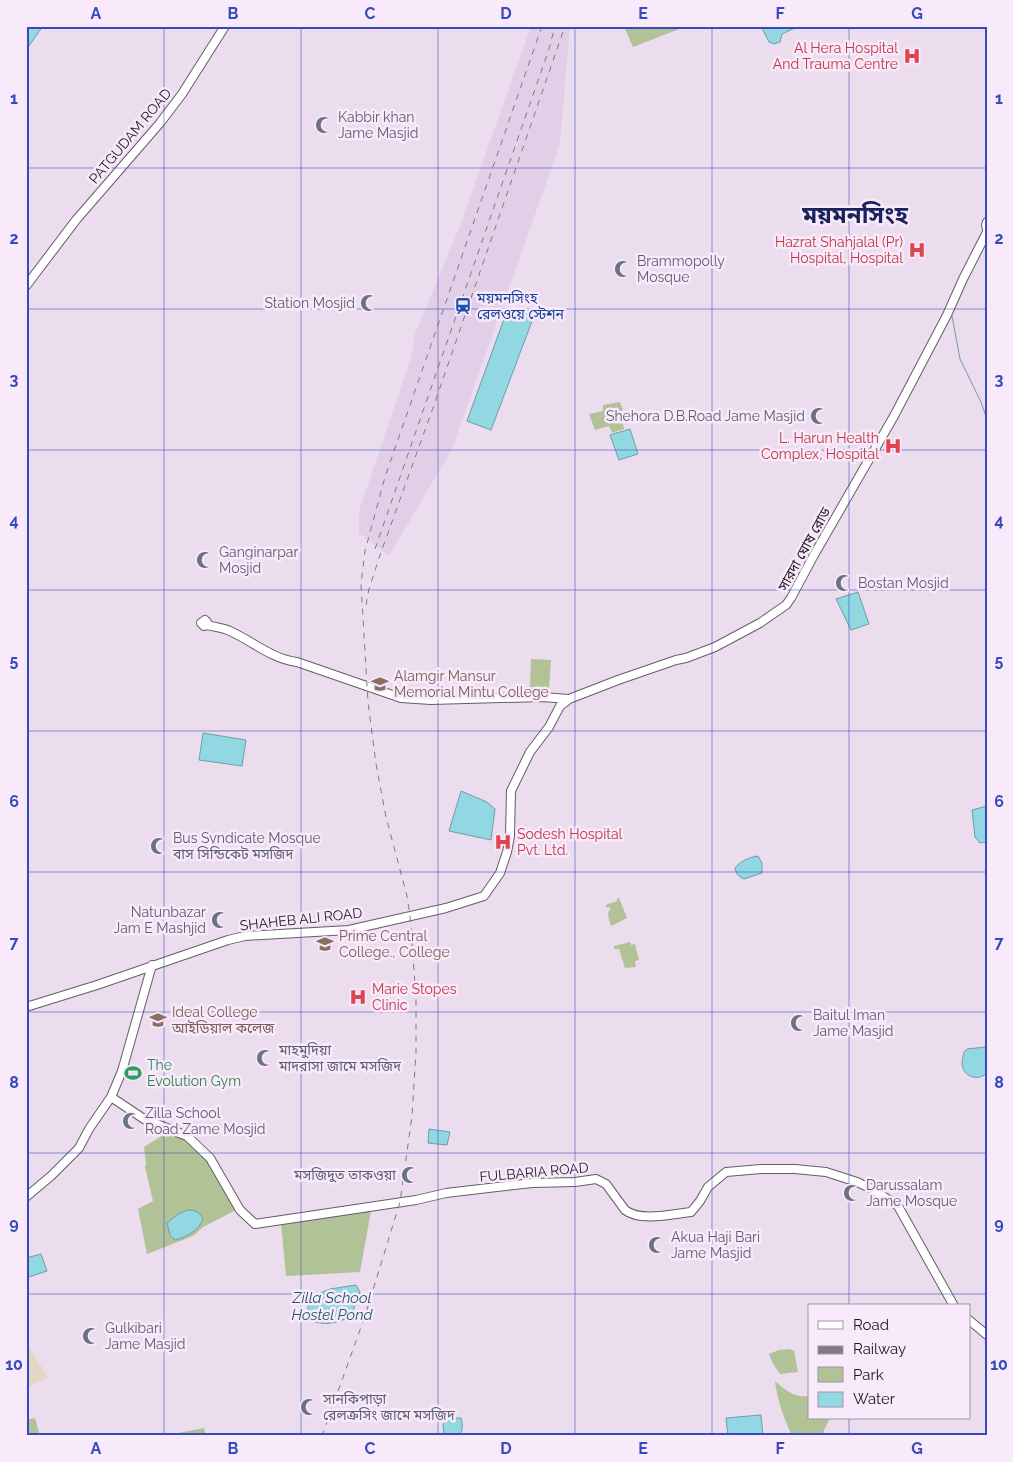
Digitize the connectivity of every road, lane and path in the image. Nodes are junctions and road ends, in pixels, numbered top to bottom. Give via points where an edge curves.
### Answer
1 (225, 26) edge
2 (987, 222) edge
3 (987, 230) edge
4 (26, 286) edge
5 (207, 624) dead end
6 (568, 699) junction
7 (152, 966) junction
8 (26, 1007) edge
9 (111, 1097) junction
10 (26, 1197) edge
11 (953, 1304) edge
12 (970, 1321) edge
13 (987, 1335) edge

1 - 4 main road, PATGUDAM ROAD via 160,123 76,220
2 - 3 main road
3 - 6 main road, সারদা ঘোষ রোড via 894,416 786,605 714,647
5 - 6 main road via 229,631 287,661 401,698
6 - 7 main road, SHAHEB ALI ROAD via 530,752 514,785 507,852 500,872 484,896 349,930 245,936
7 - 8 main road, SHAHEB ALI ROAD
7 - 9 main road via 122,1071
9 - 10 main road via 79,1148
9 - 11 main road, FULBARIA ROAD via 144,1119 187,1136 210,1158 240,1210 255,1224 446,1193 596,1179 606,1184 629,1213 651,1216 690,1212 708,1187 726,1172 778,1169 826,1172 857,1182 895,1203
12 - 13 main road

